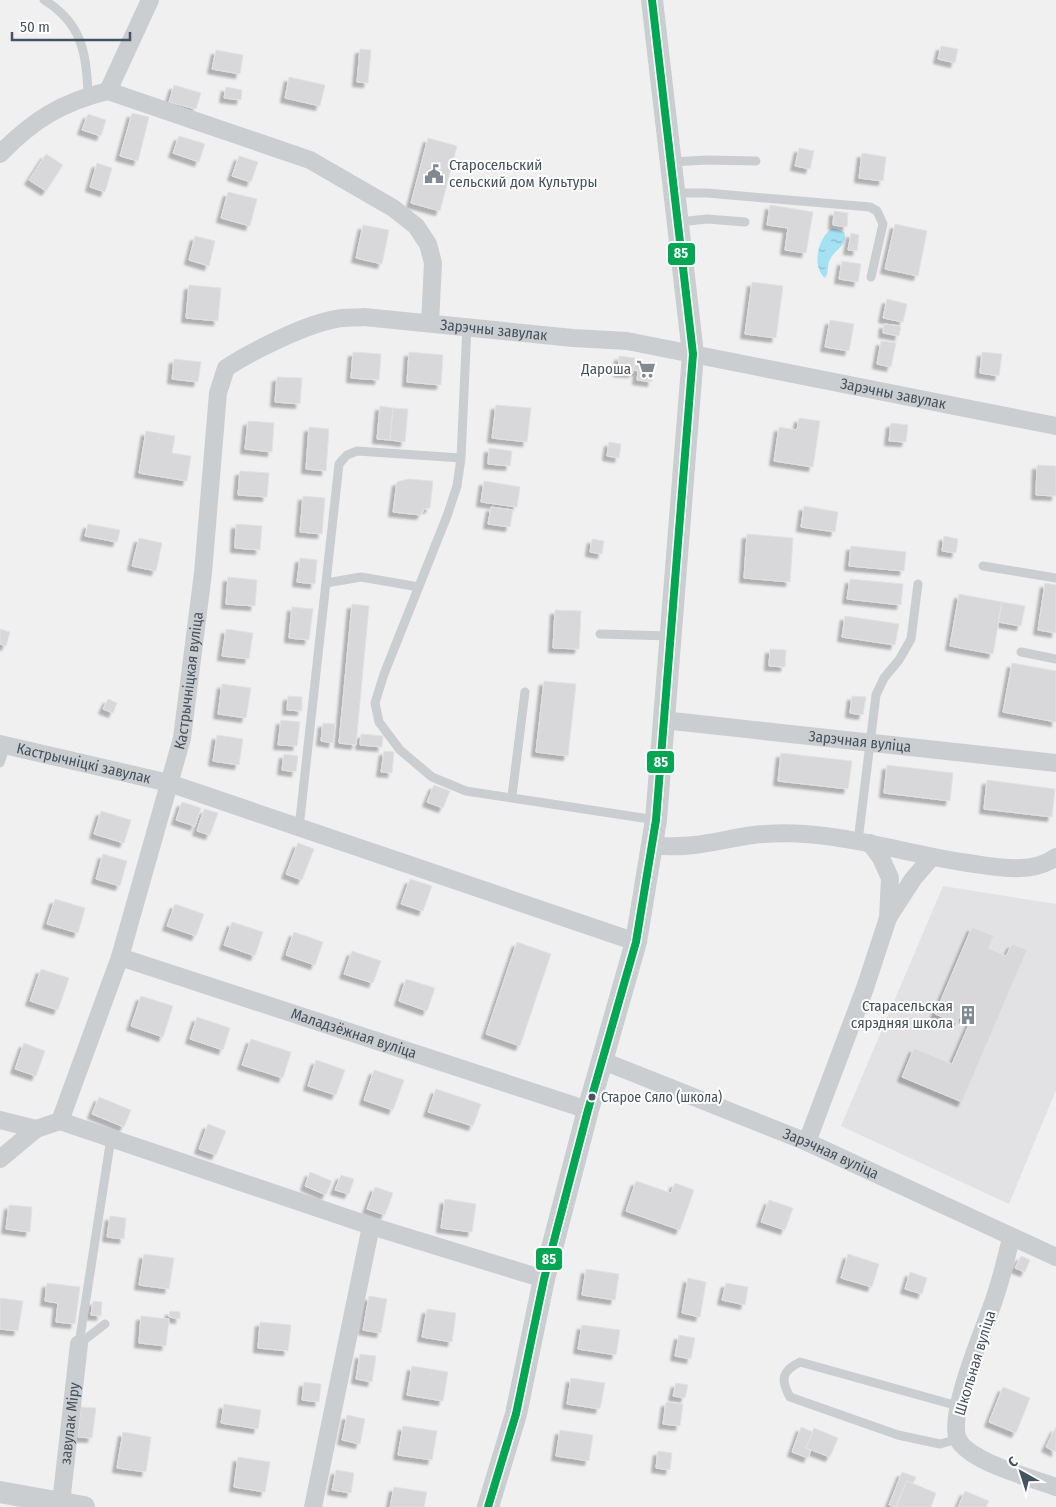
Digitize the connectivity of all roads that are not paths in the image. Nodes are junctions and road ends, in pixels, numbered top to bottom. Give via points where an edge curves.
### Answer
1 (44, 0) edge
2 (150, 0) edge
3 (652, 0) edge
4 (108, 91) junction
5 (88, 96) junction
6 (0, 154) edge
7 (756, 160) dead end
8 (672, 162) junction
9 (676, 194) junction
10 (679, 222) junction
11 (745, 222) dead end
12 (871, 277) dead end
13 (430, 322) junction
14 (467, 326) junction
15 (693, 354) junction
16 (1056, 426) edge
17 (461, 458) junction
18 (983, 566) dead end
19 (1056, 578) edge
20 (326, 583) junction
21 (918, 584) dead end
22 (419, 587) junction
23 (600, 634) dead end
24 (669, 636) junction
25 (1021, 652) dead end
26 (1056, 659) edge
27 (525, 692) dead end
28 (663, 720) junction
29 (869, 744) junction
30 (3, 745) edge
31 (1056, 763) edge
32 (0, 764) edge
33 (169, 783) junction
34 (512, 796) junction
35 (656, 820) junction
36 (299, 828) junction
37 (864, 842) junction
38 (652, 846) junction
39 (1056, 857) edge
40 (931, 858) junction
41 (888, 918) junction
42 (636, 942) junction
43 (120, 957) junction
44 (603, 1061) junction
45 (588, 1110) junction
46 (0, 1120) edge
47 (60, 1122) junction
48 (36, 1129) junction
49 (111, 1138) junction
50 (807, 1142) junction
51 (0, 1158) edge
52 (371, 1226) junction
53 (1011, 1238) junction
54 (1056, 1257) edge
55 (544, 1279) junction
56 (105, 1324) dead end
57 (79, 1344) junction
58 (958, 1406) junction
59 (958, 1439) junction
60 (1056, 1487) edge
61 (0, 1492) edge
62 (61, 1503) junction
63 (84, 1507) edge
64 (314, 1507) edge
65 (488, 1507) edge

1 - 5 lane via 59,9 76,31 88,61
2 - 4 street
3 - 8 street
4 - 5 street
4 - 13 street, Зарэчны завулак via 310,160 393,208 416,226 428,244 433,263
5 - 6 street via 52,110 23,130
7 - 8 lane
8 - 9 street
9 - 10 street
9 - 12 lane via 707,193 870,207 877,211 883,224
10 - 11 lane via 707,219
10 - 15 street
13 - 14 street, Зарэчны завулак
13 - 33 street, Кастрычніцкая вуліца via 364,317 335,319 250,352 226,368 218,393 204,573 183,729
14 - 15 street, Зарэчны завулак via 627,341
14 - 17 lane
15 - 16 street, Зарэчны завулак
15 - 24 street
17 - 20 lane via 357,451 347,455 339,464
17 - 22 lane via 448,516
18 - 19 lane
20 - 22 lane via 361,577
20 - 36 lane
21 - 29 lane via 911,639 876,695
22 - 34 lane via 375,702 379,722 400,750 432,777 466,791
23 - 24 lane
24 - 28 street
25 - 26 lane
27 - 34 lane
28 - 29 street, Зарэчная вуліца
28 - 35 street
29 - 31 street, Зарэчная вуліца
29 - 37 lane
30 - 32 lane
30 - 33 street, Кастрычніцкі завулак
33 - 36 street, Кастрычніцкі завулак
33 - 43 street, Кастрычніцкая вуліца
34 - 35 lane
35 - 38 street
36 - 42 street, Кастрычніцкі завулак
37 - 38 street via 765,834 693,845
37 - 40 street
37 - 41 street via 881,858 890,878
38 - 42 street
39 - 40 street via 1047,864 1026,868 1000,868
40 - 41 street
41 - 50 street
42 - 44 street
43 - 45 street, Маладзёжная вуліца
43 - 47 street, Кастрычніцкая вуліца
44 - 45 street
44 - 50 street, Зарэчная вуліца
45 - 55 street
46 - 48 street
47 - 48 street
47 - 49 street
48 - 51 street
49 - 52 street
49 - 57 lane
50 - 53 street, Зарэчная вуліца
52 - 55 street
52 - 64 street
53 - 54 street, Зарэчная вуліца
53 - 58 street, Школьная вуліца via 995,1299
55 - 65 street via 516,1414
56 - 57 lane
57 - 62 street, завулак Міру
58 - 59 street, Школьная вуліца
58 - 59 lane via 800,1362 784,1375 784,1386 790,1397 898,1435 940,1444
59 - 60 street via 980,1458
61 - 62 street
62 - 63 street

